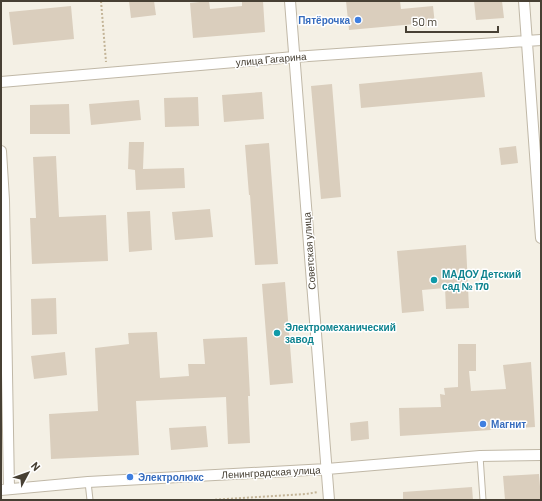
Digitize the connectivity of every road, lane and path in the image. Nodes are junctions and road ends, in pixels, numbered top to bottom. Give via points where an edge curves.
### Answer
1 (101, 1) edge
2 (290, 1) edge
3 (524, 1) edge
4 (541, 40) edge
5 (527, 41) junction
6 (294, 57) junction
7 (107, 72) junction
8 (1, 82) edge
9 (1, 151) edge
10 (3, 200) edge
11 (541, 238) edge
12 (541, 455) edge
13 (480, 456) junction
14 (327, 469) junction
15 (88, 482) junction
16 (5, 489) edge
17 (321, 492) dead end
18 (90, 500) edge
19 (211, 500) edge
20 (329, 500) edge
21 (483, 500) edge

1 - 7 path
2 - 6 street, Советская улица
3 - 5 street
4 - 5 street, улица Гагарина
5 - 6 street, улица Гагарина
5 - 11 street
6 - 7 street, улица Гагарина
6 - 14 street, Советская улица
7 - 8 street, улица Гагарина
9 - 10 street
10 - 16 street
12 - 13 street, Ленинградская улица
13 - 14 street, Ленинградская улица
13 - 21 lane
14 - 15 street, Ленинградская улица
14 - 20 street, Советская улица
15 - 16 street, Ленинградская улица
15 - 18 lane
17 - 19 path

